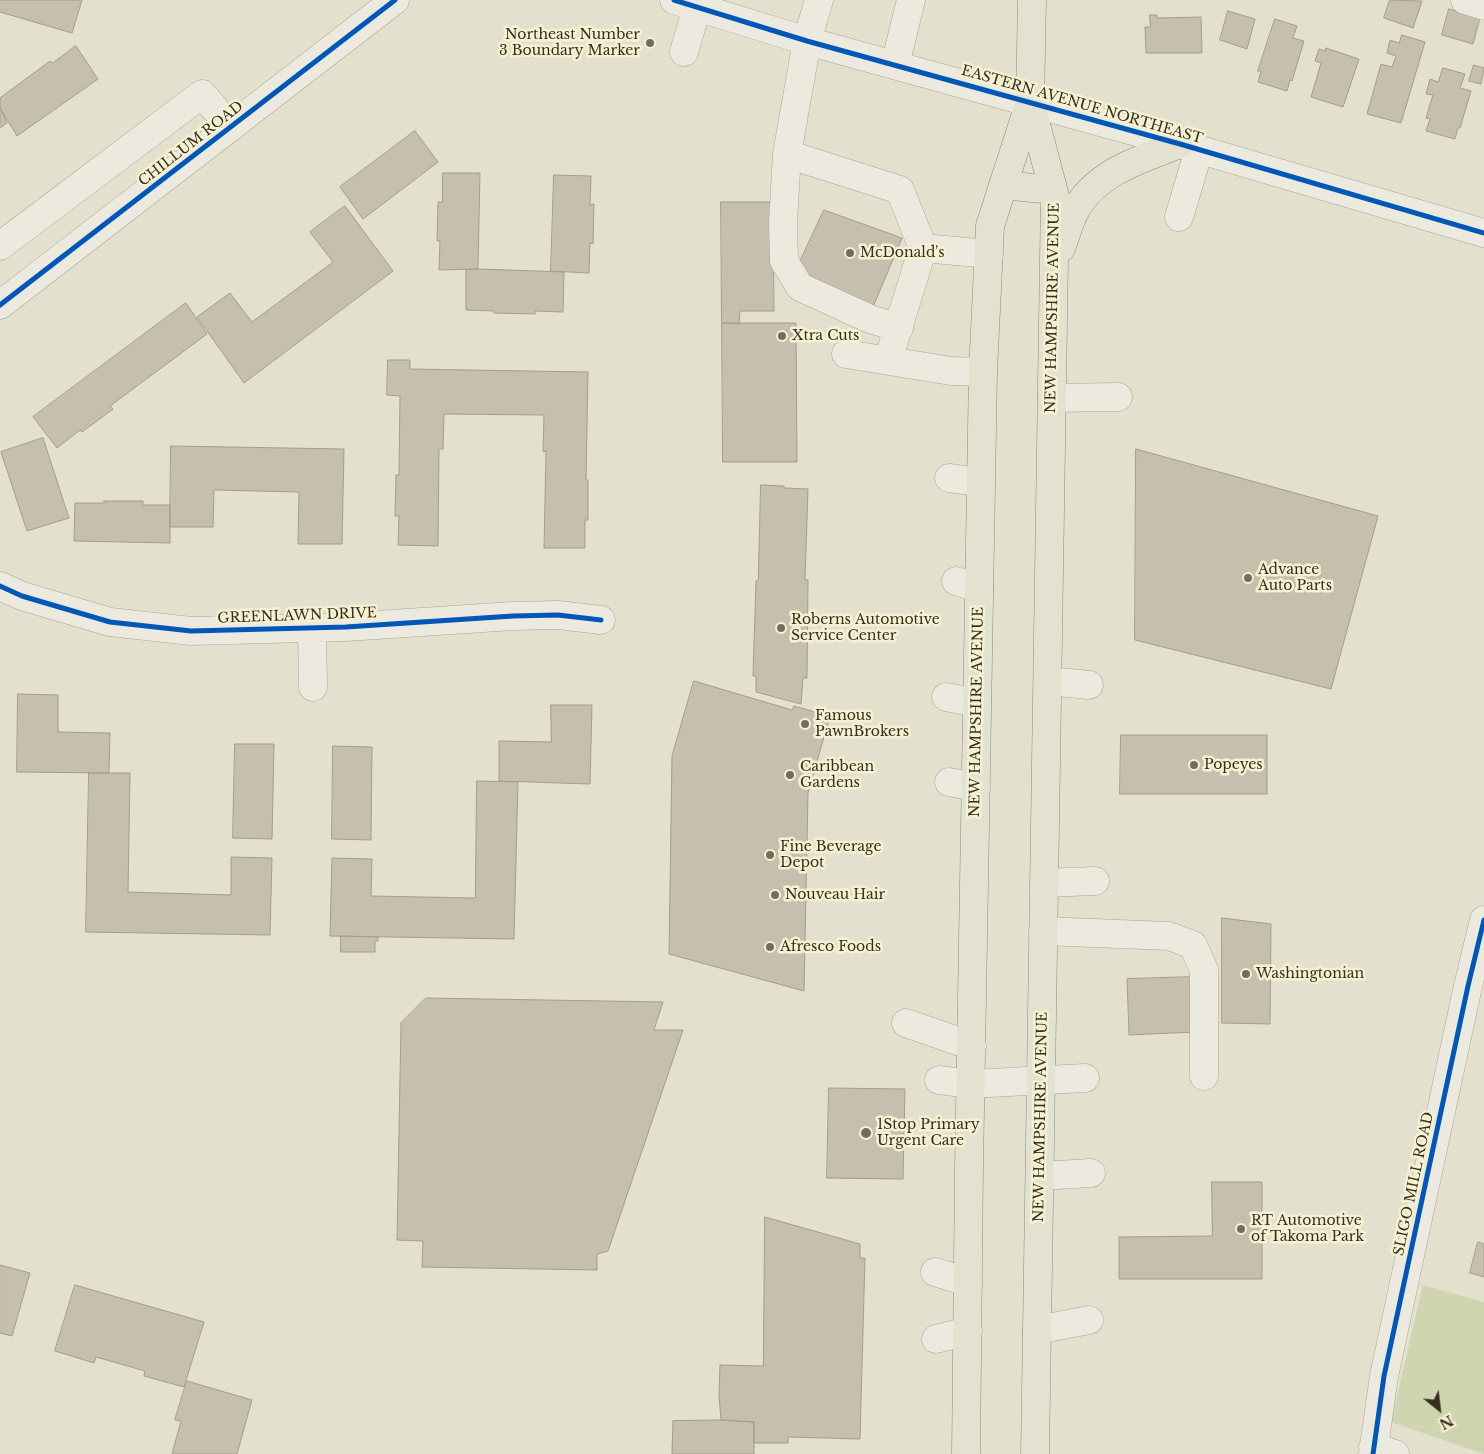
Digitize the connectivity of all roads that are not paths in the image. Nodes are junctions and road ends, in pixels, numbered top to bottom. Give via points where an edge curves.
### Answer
1 (395, 0) edge
2 (819, 0) edge
3 (911, 0) edge
4 (1032, 0) edge
5 (1466, 0) edge
6 (686, 3) edge
7 (1484, 6) edge
8 (807, 41) junction
9 (684, 52) dead end
10 (894, 65) junction
11 (1030, 102) junction
12 (231, 126) junction
13 (1189, 147) junction
14 (787, 154) junction
15 (1003, 186) junction
16 (1053, 190) junction
17 (1179, 217) dead end
18 (1484, 232) edge
19 (0, 246) edge
20 (923, 248) junction
21 (989, 254) junction
22 (1054, 265) junction
23 (0, 305) edge
24 (899, 328) junction
25 (846, 354) dead end
26 (888, 360) junction
27 (983, 372) junction
28 (1118, 397) dead end
29 (1052, 398) junction
30 (949, 478) dead end
31 (980, 482) junction
32 (0, 586) edge
33 (601, 620) dead end
34 (312, 628) junction
35 (1048, 682) junction
36 (1088, 685) dead end
37 (313, 687) dead end
38 (946, 697) dead end
39 (977, 703) junction
40 (949, 782) dead end
41 (976, 787) junction
42 (1095, 881) dead end
43 (1044, 883) junction
44 (1484, 920) edge
45 (1043, 932) junction
46 (906, 1023) dead end
47 (972, 1046) junction
48 (1204, 1076) dead end
49 (1085, 1078) dead end
50 (939, 1080) dead end
51 (1041, 1082) junction
52 (971, 1084) junction
53 (1091, 1173) dead end
54 (1040, 1176) junction
55 (934, 1272) dead end
56 (968, 1282) junction
57 (1088, 1320) dead end
58 (1037, 1330) junction
59 (968, 1331) junction
60 (936, 1339) dead end
61 (1380, 1452) edge
62 (966, 1454) edge
63 (1035, 1454) edge

1 - 12 street, CHILLUM ROAD
2 - 8 street
3 - 10 street
4 - 11 main road
5 - 7 street
6 - 8 street, EASTERN AVENUE NORTHEAST
6 - 9 street
8 - 10 street, EASTERN AVENUE NORTHEAST
8 - 14 street
10 - 11 street, EASTERN AVENUE NORTHEAST
11 - 13 street, EASTERN AVENUE NORTHEAST
11 - 15 main road, NEW HAMPSHIRE AVENUE
11 - 16 main road, NEW HAMPSHIRE AVENUE
12 - 19 street via 202,94
12 - 23 street, CHILLUM ROAD
13 - 17 street
13 - 18 street, EASTERN AVENUE NORTHEAST
13 - 22 main road via 1124,166 1094,187 1075,211
14 - 20 street via 900,190
14 - 24 street via 784,261 800,287 870,319
15 - 16 main road
15 - 21 main road, NEW HAMPSHIRE AVENUE via 990,226
16 - 22 main road, NEW HAMPSHIRE AVENUE
20 - 21 street
20 - 24 street
21 - 27 main road, NEW HAMPSHIRE AVENUE
22 - 29 main road, NEW HAMPSHIRE AVENUE
24 - 26 street
25 - 26 street
26 - 27 street via 951,371
27 - 31 main road, NEW HAMPSHIRE AVENUE
28 - 29 street
29 - 35 main road, NEW HAMPSHIRE AVENUE
30 - 31 street
31 - 39 main road, NEW HAMPSHIRE AVENUE via 968,584
32 - 34 street, GREENLAWN DRIVE via 22,596 110,622 191,631
33 - 34 street, GREENLAWN DRIVE via 558,615 514,616
34 - 37 street
35 - 36 street
35 - 43 main road, NEW HAMPSHIRE AVENUE
38 - 39 street
39 - 41 main road, NEW HAMPSHIRE AVENUE
40 - 41 street
41 - 47 main road, NEW HAMPSHIRE AVENUE
42 - 43 street
43 - 45 main road, NEW HAMPSHIRE AVENUE
44 - 61 street, SLIGO MILL ROAD via 1384,1376
45 - 48 street via 1169,936 1193,945 1204,970
45 - 51 main road, NEW HAMPSHIRE AVENUE
46 - 47 street
47 - 52 main road, NEW HAMPSHIRE AVENUE
49 - 51 street
50 - 52 street
51 - 52 street
51 - 54 main road, NEW HAMPSHIRE AVENUE
52 - 56 main road, NEW HAMPSHIRE AVENUE
53 - 54 street
54 - 58 main road, NEW HAMPSHIRE AVENUE
55 - 56 street
56 - 59 main road, NEW HAMPSHIRE AVENUE
57 - 58 street
58 - 63 main road, NEW HAMPSHIRE AVENUE
59 - 60 street
59 - 62 main road, NEW HAMPSHIRE AVENUE

